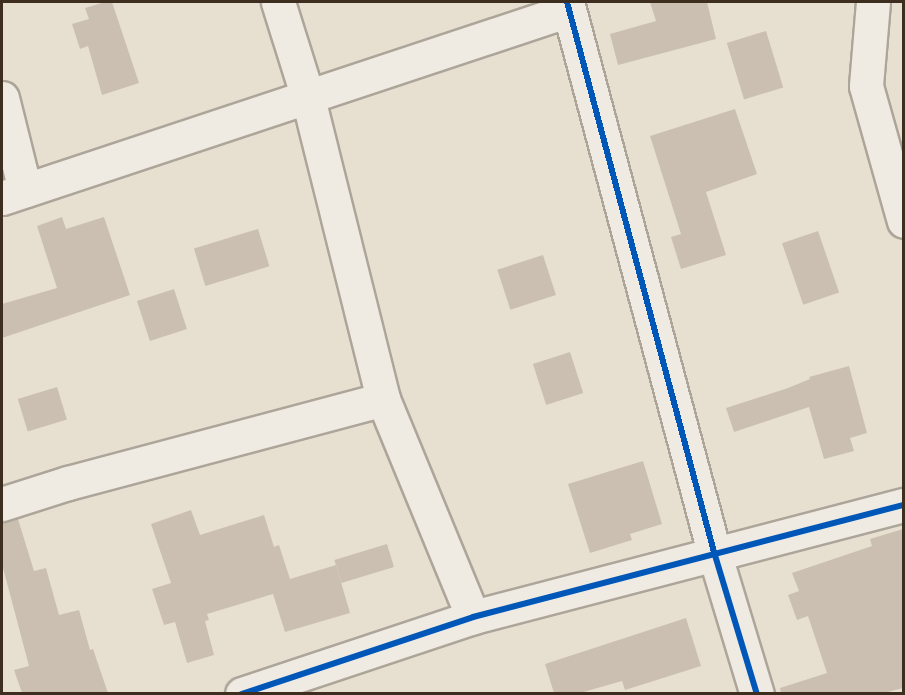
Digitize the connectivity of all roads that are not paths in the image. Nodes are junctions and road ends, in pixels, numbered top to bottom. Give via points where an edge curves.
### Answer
1 (278, 2) edge
2 (873, 2) edge
3 (568, 6) edge
4 (2, 98) edge
5 (308, 98) junction
6 (13, 194) edge
7 (903, 221) edge
8 (383, 399) junction
9 (2, 504) edge
10 (903, 505) edge
11 (714, 552) junction
12 (473, 617) junction
13 (243, 693) edge
14 (757, 693) edge

1 - 5 street
2 - 7 street via 866,86
3 - 5 street
3 - 11 street
4 - 6 street
5 - 6 street
5 - 8 street
8 - 9 street
8 - 12 street
10 - 11 street
11 - 12 street
11 - 14 street
12 - 13 street

